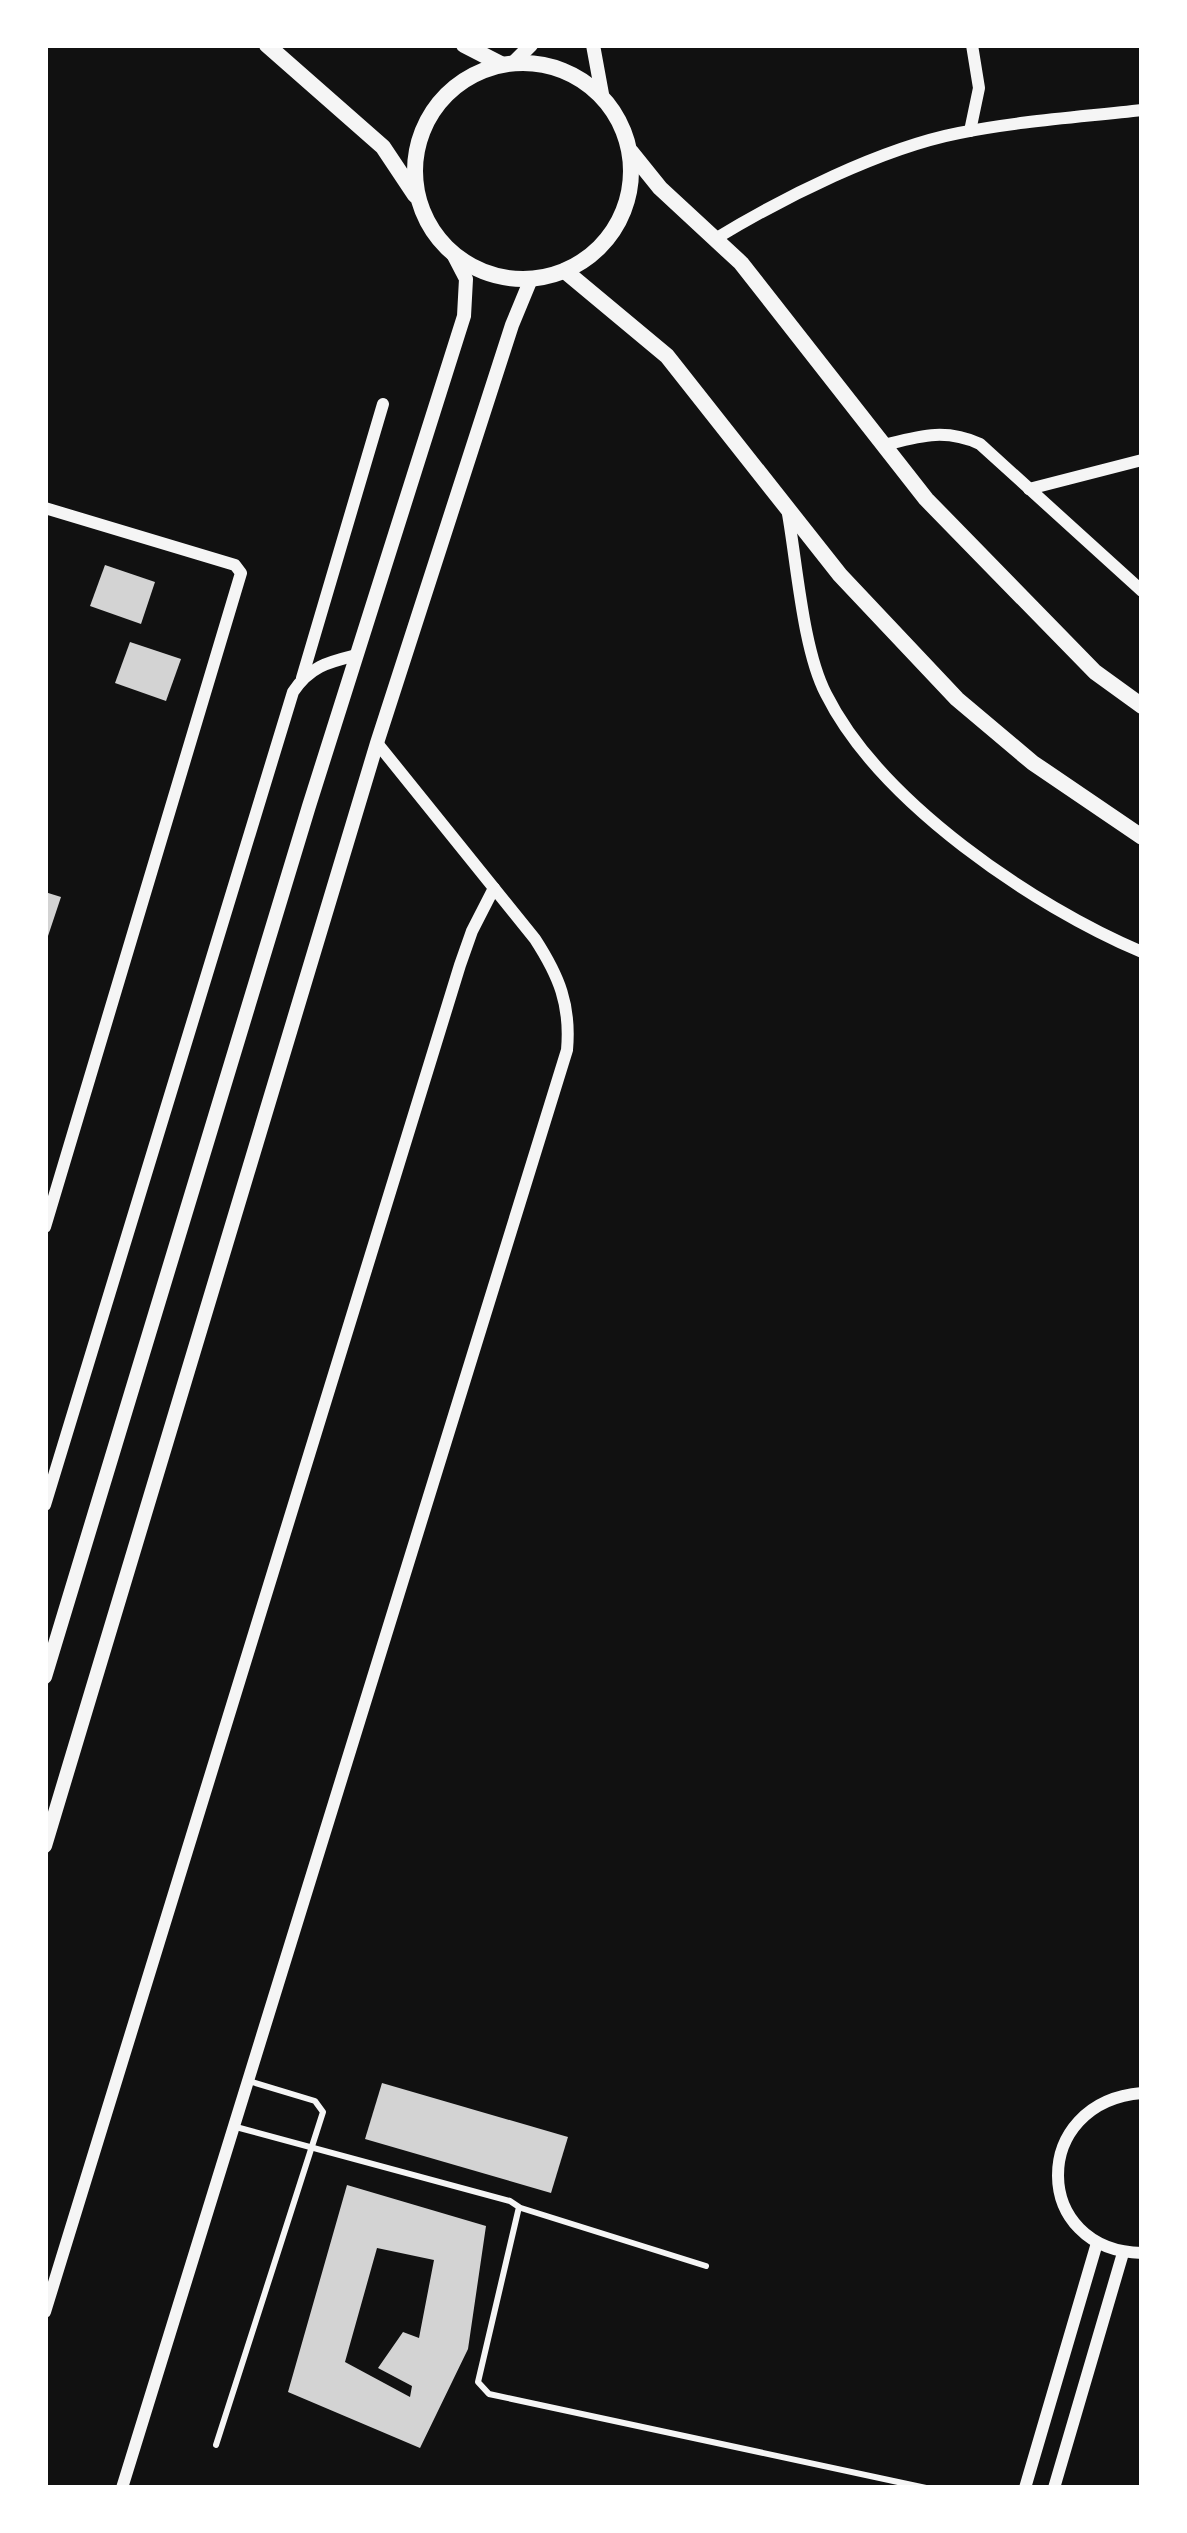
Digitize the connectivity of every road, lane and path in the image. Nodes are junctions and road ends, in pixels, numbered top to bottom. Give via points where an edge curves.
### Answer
1 (267, 45) edge
2 (464, 45) edge
3 (531, 45) edge
4 (593, 45) edge
5 (972, 45) edge
6 (508, 63) junction
7 (602, 94) junction
8 (1142, 110) edge
9 (970, 131) junction
10 (631, 152) junction
11 (418, 201) junction
12 (715, 239) junction
13 (453, 254) junction
14 (565, 271) junction
15 (531, 279) junction
16 (383, 404) dead end
17 (884, 445) junction
18 (1142, 460) edge
19 (1030, 488) junction
20 (787, 506) junction
21 (45, 508) edge
22 (1142, 590) edge
23 (357, 655) junction
24 (302, 678) junction
25 (1142, 706) edge
26 (377, 743) junction
27 (1142, 837) edge
28 (494, 888) junction
29 (1142, 952) edge
30 (45, 1227) edge
31 (45, 1505) edge
32 (45, 1677) edge
33 (45, 1846) edge
34 (249, 2081) junction
35 (1142, 2093) edge
36 (234, 2127) junction
37 (310, 2149) junction
38 (519, 2207) junction
39 (1096, 2243) junction
40 (1123, 2253) junction
41 (1142, 2253) edge
42 (706, 2266) dead end
43 (45, 2312) edge
44 (216, 2445) dead end
45 (122, 2488) edge
46 (925, 2488) edge
47 (1025, 2488) edge
48 (1054, 2488) edge

1 - 11 main road via 383,147
2 - 6 main road
3 - 6 street
4 - 7 street
5 - 9 street via 979,88
6 - 7 main road via 555,66
6 - 11 main road via 453,87 423,128 414,166
7 - 10 main road
8 - 9 street
9 - 12 street via 846,172
10 - 12 main road
10 - 14 main road via 619,222 604,244
11 - 13 main road
12 - 17 main road
13 - 15 main road via 477,269
13 - 23 street via 466,279 464,316
14 - 15 main road
14 - 20 main road via 667,356
15 - 26 street
16 - 24 street
17 - 19 street via 957,434
17 - 25 main road via 926,500 1095,672
18 - 19 street
19 - 22 street
20 - 27 main road via 957,699
20 - 29 street via 823,690 850,734 916,807 996,869
21 - 30 street via 241,573
23 - 24 street via 322,663
23 - 32 street
24 - 31 street
26 - 28 street
26 - 33 street
28 - 34 street via 556,970 567,999 567,1050
28 - 43 street via 460,965
34 - 36 street
34 - 37 lane via 321,2106
35 - 39 street via 1093,2106 1060,2149 1062,2203
36 - 37 lane
36 - 45 street
37 - 38 lane
37 - 44 lane
38 - 42 lane
38 - 46 lane via 482,2390
39 - 40 street
39 - 47 street
40 - 41 street
40 - 48 street

